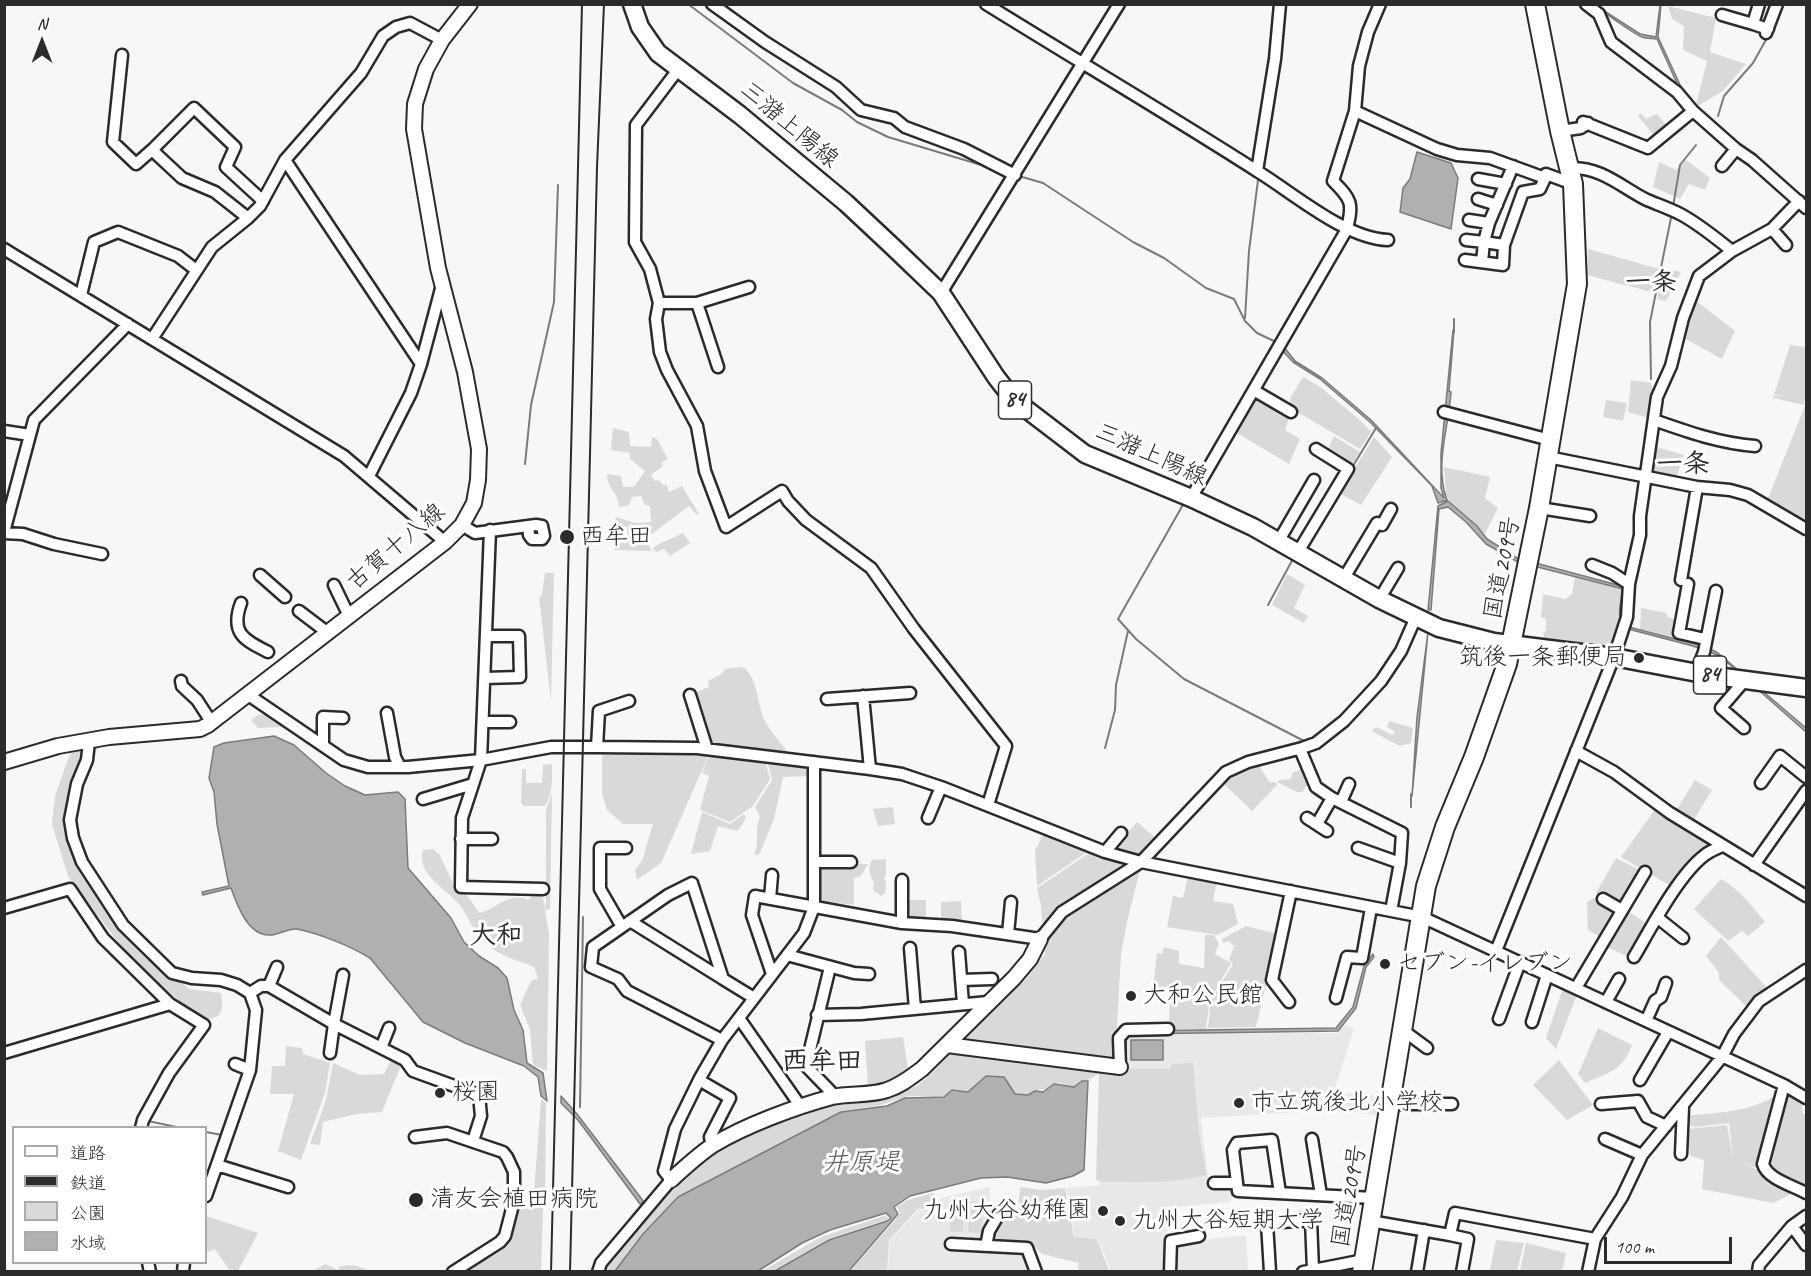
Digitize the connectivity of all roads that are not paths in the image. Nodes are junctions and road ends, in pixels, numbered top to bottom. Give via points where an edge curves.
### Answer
1 (470, 4) edge
2 (632, 4) edge
3 (712, 4) edge
4 (986, 4) edge
5 (1119, 4) edge
6 (1280, 4) edge
7 (1380, 4) edge
8 (1535, 4) edge
9 (1586, 4) edge
10 (1759, 4) edge
11 (1777, 4) edge
12 (1600, 9) edge
13 (1722, 15) dead end
14 (1753, 24) junction
15 (442, 40) junction
16 (122, 55) dead end
17 (1083, 64) junction
18 (680, 68) junction
19 (1355, 111) junction
20 (1693, 111) junction
21 (1560, 131) junction
22 (1736, 149) junction
23 (152, 150) junction
24 (285, 160) junction
25 (1513, 166) junction
26 (1722, 166) dead end
27 (1257, 171) junction
28 (1014, 175) junction
29 (1572, 176) junction
30 (1545, 178) junction
31 (1478, 179) dead end
32 (1506, 182) junction
33 (1532, 191) junction
34 (1478, 200) dead end
35 (263, 201) junction
36 (1498, 202) junction
37 (1803, 205) edge
38 (1518, 206) junction
39 (248, 218) junction
40 (1469, 220) dead end
41 (1490, 221) junction
42 (1510, 227) junction
43 (1347, 229) junction
44 (1772, 229) junction
45 (1388, 240) dead end
46 (1466, 240) dead end
47 (1484, 242) junction
48 (1504, 245) junction
49 (1786, 245) dead end
50 (1732, 251) junction
51 (7, 253) edge
52 (1465, 260) dead end
53 (1482, 262) junction
54 (196, 270) junction
55 (442, 285) junction
56 (749, 287) dead end
57 (941, 294) junction
58 (81, 296) junction
59 (659, 303) junction
60 (698, 303) junction
61 (128, 324) junction
62 (152, 339) junction
63 (421, 364) junction
64 (718, 367) dead end
65 (1255, 391) junction
66 (1291, 412) dead end
67 (1444, 412) dead end
68 (1654, 420) junction
69 (4, 431) edge
70 (30, 435) junction
71 (1755, 446) dead end
72 (1549, 448) junction
73 (1316, 449) dead end
74 (369, 476) junction
75 (1646, 476) junction
76 (1314, 480) dead end
77 (1697, 487) junction
78 (1191, 498) junction
79 (1391, 509) dead end
80 (1546, 509) dead end
81 (1590, 516) dead end
82 (462, 525) junction
83 (528, 526) dead end
84 (1806, 529) edge
85 (490, 530) junction
86 (4, 532) edge
87 (445, 542) junction
88 (1278, 542) junction
89 (1298, 552) junction
90 (102, 554) dead end
91 (1592, 565) dead end
92 (1398, 568) dead end
93 (260, 575) dead end
94 (1344, 578) junction
95 (1629, 584) junction
96 (334, 585) dead end
97 (1716, 591) dead end
98 (1383, 593) dead end
99 (285, 597) dead end
100 (241, 603) dead end
101 (299, 611) dead end
102 (349, 616) junction
103 (1416, 617) junction
104 (328, 633) junction
105 (486, 636) junction
106 (1705, 639) junction
107 (1511, 644) junction
108 (268, 652) dead end
109 (1614, 657) junction
110 (1696, 672) junction
111 (485, 678) junction
112 (1745, 680) junction
113 (181, 681) dead end
114 (1806, 688) edge
115 (910, 693) dead end
116 (247, 694) junction
117 (690, 695) dead end
118 (862, 696) junction
119 (826, 699) dead end
120 (629, 701) dead end
121 (387, 713) dead end
122 (343, 718) dead end
123 (483, 722) junction
124 (510, 722) dead end
125 (212, 723) junction
126 (1744, 728) dead end
127 (89, 741) junction
128 (323, 746) junction
129 (597, 747) junction
130 (707, 749) junction
131 (1300, 749) junction
132 (1576, 751) junction
133 (482, 760) junction
134 (4, 762) edge
135 (814, 762) junction
136 (400, 767) junction
137 (870, 769) junction
138 (1806, 777) edge
139 (1761, 783) dead end
140 (473, 784) junction
141 (1349, 784) dead end
142 (941, 787) junction
143 (1806, 791) edge
144 (423, 799) dead end
145 (1337, 800) junction
146 (988, 805) junction
147 (928, 818) dead end
148 (1307, 818) dead end
149 (1317, 824) junction
150 (1327, 831) dead end
151 (1121, 833) dead end
152 (462, 839) junction
153 (492, 840) dead end
154 (1722, 846) junction
155 (626, 848) dead end
156 (1358, 848) dead end
157 (1105, 852) junction
158 (814, 862) junction
159 (851, 862) dead end
160 (1141, 862) junction
161 (1400, 863) junction
162 (1754, 865) junction
163 (1645, 872) dead end
164 (772, 875) dead end
165 (902, 880) dead end
166 (543, 889) dead end
167 (1291, 891) junction
168 (1806, 896) edge
169 (770, 899) junction
170 (1603, 899) dead end
171 (1011, 902) dead end
172 (814, 906) junction
173 (4, 908) edge
174 (1371, 908) junction
175 (1622, 910) junction
176 (1391, 911) junction
177 (1422, 917) junction
178 (1658, 918) junction
179 (902, 923) junction
180 (626, 924) junction
181 (1008, 934) junction
182 (1683, 938) dead end
183 (1040, 939) junction
184 (910, 948) dead end
185 (1496, 951) junction
186 (959, 952) dead end
187 (787, 956) junction
188 (1634, 957) dead end
189 (1520, 962) junction
190 (277, 967) dead end
191 (830, 967) junction
192 (1806, 970) edge
193 (772, 974) junction
194 (869, 974) dead end
195 (343, 975) dead end
196 (1547, 975) junction
197 (1618, 978) dead end
198 (723, 979) junction
199 (992, 979) dead end
200 (961, 981) junction
201 (1666, 983) dead end
202 (269, 986) junction
203 (1576, 988) junction
204 (250, 993) junction
205 (754, 998) junction
206 (1336, 998) dead end
207 (988, 1002) junction
208 (1288, 1002) dead end
209 (1606, 1002) junction
210 (170, 1004) junction
211 (963, 1004) junction
212 (915, 1009) junction
213 (818, 1015) junction
214 (739, 1018) junction
215 (1499, 1019) dead end
216 (1646, 1022) junction
217 (1532, 1023) dead end
218 (333, 1024) junction
219 (389, 1028) dead end
220 (1168, 1029) dead end
221 (1668, 1032) junction
222 (1408, 1034) dead end
223 (722, 1040) junction
224 (947, 1045) junction
225 (381, 1048) junction
226 (1427, 1048) dead end
227 (4, 1053) edge
228 (330, 1053) dead end
229 (1722, 1057) junction
230 (235, 1064) dead end
231 (1120, 1067) joint
232 (250, 1070) junction
233 (699, 1080) junction
234 (1640, 1080) dead end
235 (1784, 1085) junction
236 (835, 1096) junction
237 (1806, 1098) edge
238 (1390, 1104) junction
239 (1452, 1104) dead end
240 (1601, 1104) dead end
241 (801, 1107) junction
242 (1683, 1107) junction
243 (141, 1126) edge
244 (1666, 1126) junction
245 (415, 1137) dead end
246 (1312, 1139) dead end
247 (1605, 1139) dead end
248 (473, 1141) junction
249 (712, 1146) junction
250 (1681, 1154) dead end
251 (1642, 1155) junction
252 (213, 1166) edge
253 (671, 1180) junction
254 (1214, 1183) dead end
255 (1237, 1183) junction
256 (288, 1187) dead end
257 (207, 1192) edge
258 (1280, 1193) junction
259 (1806, 1193) edge
260 (1321, 1195) junction
261 (1374, 1198) junction
262 (999, 1214) dead end
263 (1806, 1216) edge
264 (1370, 1221) junction
265 (1792, 1226) junction
266 (1424, 1230) junction
267 (1450, 1235) junction
268 (1199, 1236) dead end
269 (1595, 1239) junction
270 (951, 1244) dead end
271 (1806, 1245) edge
272 (986, 1246) junction
273 (1363, 1266) edge
274 (1759, 1270) edge
275 (1308, 1271) edge
276 (453, 1272) edge
277 (598, 1272) edge
278 (1036, 1272) edge
279 (1170, 1272) edge
280 (1270, 1272) edge
281 (1417, 1272) edge
282 (1462, 1272) edge
283 (1588, 1272) edge

1 - 15 main road, 古賀十八線
2 - 18 main road, 三潴上陽線 / 84 via 640,27 658,53
3 - 28 street via 836,87 861,110 894,118 905,127 964,149
4 - 17 street
5 - 17 street
6 - 27 street
7 - 19 street via 1359,66
8 - 21 highway, 国道209号
9 - 12 street
10 - 14 street
11 - 14 street via 1767,31
12 - 20 street via 1611,42 1677,92
13 - 14 street
15 - 24 street via 410,23 383,36 361,73
15 - 55 main road, 古賀十八線 via 420,86 414,129
16 - 23 street via 113,142 136,164
17 - 27 street
17 - 28 street
18 - 57 main road, 三潴上陽線 / 84 via 846,203
18 - 59 street via 636,125 634,137 635,242 650,269
19 - 25 street via 1437,149
19 - 43 street via 1333,181 1349,197 1352,210
20 - 21 street via 1648,148 1585,122 1581,128
20 - 22 street
21 - 29 highway, 国道209号
22 - 26 street
22 - 37 street
23 - 35 street via 194,108 236,147 226,167
23 - 39 street via 182,178 215,192
24 - 35 street
24 - 63 street
25 - 30 street
25 - 32 street
27 - 43 street
28 - 57 street
29 - 30 street via 1546,174
29 - 50 street via 1580,168 1611,177 1680,214
29 - 72 highway, 国道209号 via 1577,284
30 - 33 street via 1540,189
31 - 32 street
32 - 33 street
32 - 36 street
33 - 38 street via 1523,192
34 - 36 street
35 - 39 street
36 - 38 street
36 - 41 street
37 - 44 street
38 - 42 street
39 - 54 street via 212,247
40 - 41 street
41 - 42 street
41 - 47 street
42 - 48 street
43 - 45 street via 1374,240
43 - 65 street
44 - 49 street
44 - 50 street
46 - 47 street
47 - 48 street
47 - 53 street
48 - 53 street via 1503,265
50 - 68 street via 1699,276 1671,366 1657,397
51 - 58 street
52 - 53 street
54 - 58 street via 178,256 118,232 94,242
54 - 62 street
55 - 63 street
55 - 82 main road, 古賀十八線 via 465,372 479,449 474,503
56 - 60 street
57 - 78 main road, 三潴上陽線 / 84 via 996,378 1035,417 1085,454
58 - 61 street
59 - 60 street
59 - 146 street via 656,319 660,352 697,426 705,471 726,527 782,491 806,520 871,568 914,630 1006,746
60 - 64 street
61 - 62 street
61 - 70 street via 34,420
62 - 74 street via 344,456
63 - 74 street via 409,398
65 - 66 street
65 - 78 street
67 - 72 street
68 - 71 street via 1700,437
68 - 75 street
69 - 70 street
70 - 86 street
72 - 75 street
72 - 107 highway, 国道209号
73 - 89 street via 1348,469 1323,502
74 - 87 street
75 - 77 street
75 - 95 street via 1640,535
76 - 88 street
77 - 84 street via 1748,495
77 - 106 street via 1679,633
78 - 88 main road, 三潴上陽線 / 84
79 - 94 street via 1384,527 1377,523
80 - 81 street
82 - 85 street via 475,533
82 - 87 main road, 古賀十八線
83 - 85 street
85 - 105 street
86 - 90 street
87 - 102 main road, 古賀十八線
88 - 89 main road, 三潴上陽線 / 84
89 - 94 main road, 三潴上陽線 / 84
91 - 95 street
92 - 98 street
93 - 99 street
94 - 103 main road, 三潴上陽線 / 84
95 - 109 street via 1627,617
96 - 102 street
97 - 106 street
100 - 108 street via 237,622 242,637
101 - 104 street
102 - 104 main road, 古賀十八線
103 - 107 main road, 三潴上陽線 / 84 via 1439,628
103 - 131 street via 1401,651 1381,681 1344,721 1321,740
104 - 116 main road, 古賀十八線
105 - 111 street
105 - 111 street via 519,636 520,677
106 - 110 street
107 - 109 main road, 三潴上陽線 / 84
107 - 177 highway, 国道209号 via 1487,723 1435,856
109 - 110 main road, 三潴上陽線 / 84
109 - 132 street
110 - 112 main road, 三潴上陽線 / 84
111 - 123 street
112 - 114 main road, 三潴上陽線 / 84
112 - 126 street via 1721,708
113 - 125 street
115 - 118 street
116 - 125 main road, 古賀十八線
116 - 128 street
117 - 130 street
118 - 119 street
118 - 137 street
120 - 129 street via 599,711
121 - 136 street
122 - 128 street via 323,717
123 - 124 street
123 - 133 street
125 - 127 main road, 古賀十八線 via 200,729
127 - 134 main road, 古賀十八線
127 - 204 street via 70,820 82,862 123,925 172,973 221,980
128 - 136 street via 344,760 368,767
129 - 130 street
129 - 133 street via 551,747
130 - 135 street
131 - 145 street via 1313,784
131 - 160 street via 1248,762 1226,772
132 - 154 street via 1614,772
132 - 185 street
133 - 136 street
133 - 140 street
135 - 137 street
135 - 158 street
137 - 142 street via 902,774
138 - 139 street via 1780,756
140 - 144 street
140 - 152 street via 462,818
141 - 145 street
142 - 146 street
142 - 147 street
143 - 162 street
145 - 149 street
145 - 161 street via 1402,833
146 - 157 street
148 - 149 street
149 - 150 street
151 - 157 street
152 - 153 street
152 - 166 street via 461,887
154 - 162 street
154 - 178 street via 1690,870
155 - 180 street via 600,848 596,890
156 - 161 street
157 - 160 street
158 - 159 street
158 - 172 street
160 - 167 street
160 - 183 street via 1062,912
161 - 176 street
162 - 168 street
163 - 175 street
164 - 169 street
165 - 179 street
167 - 174 street
167 - 208 street via 1272,980
169 - 172 street
169 - 193 street via 755,896 752,915
170 - 175 street
171 - 181 street
172 - 179 street
172 - 187 street via 804,933
173 - 210 street via 70,889 103,938
174 - 176 street
174 - 206 street via 1362,958 1347,957
175 - 203 street
176 - 177 street
177 - 185 street
177 - 238 highway, 国道209号
178 - 182 street
178 - 188 street
179 - 181 street
180 - 198 street
180 - 198 street via 668,895 692,884
180 - 223 street via 593,947 591,967 618,979 627,991
181 - 183 street
183 - 207 main road via 1030,959
184 - 212 street
185 - 189 street
186 - 200 street
187 - 191 street
187 - 193 street
189 - 196 street
189 - 215 street
190 - 202 street
191 - 194 street
191 - 213 street
192 - 229 street via 1759,1001
193 - 205 street
195 - 218 street
196 - 203 street
196 - 217 street
197 - 209 street
198 - 205 street
199 - 200 street
200 - 211 street
201 - 216 street
202 - 204 street
202 - 218 street
203 - 209 street
204 - 232 street via 256,1010
205 - 214 street
207 - 211 street
207 - 224 main road
209 - 216 street
210 - 227 street
210 - 243 street via 204,1025 169,1073
211 - 212 street
212 - 213 street
213 - 236 street via 806,1066
214 - 223 street
214 - 241 street
216 - 221 street
218 - 225 street
218 - 228 street
219 - 225 street
220 - 231 street via 1126,1030 1119,1038
221 - 229 street
221 - 234 street
222 - 226 street
223 - 233 street
224 - 231 main road
224 - 236 main road via 905,1082 886,1091
225 - 248 street via 405,1060 413,1071 479,1095 481,1116
229 - 235 street
229 - 242 street
230 - 232 street
232 - 252 street
233 - 249 street via 730,1098 710,1137
233 - 253 street via 675,1129 664,1171
235 - 237 street
235 - 259 street via 1764,1170
236 - 241 main road
238 - 239 street
238 - 261 highway, 国道209号
240 - 244 street via 1638,1101 1647,1117
241 - 249 main road
242 - 244 street
242 - 250 street
244 - 251 street
245 - 248 street via 447,1132
246 - 260 street
247 - 251 street
248 - 276 street via 507,1156 514,1172 514,1201 500,1242
249 - 253 main road
251 - 269 street via 1622,1197
252 - 256 street
252 - 257 street
253 - 277 street via 601,1263
254 - 255 street
255 - 258 street via 1238,1191
255 - 258 street via 1233,1150 1237,1143 1272,1140
258 - 260 street
260 - 261 street
261 - 264 highway, 国道209号
262 - 272 street via 989,1230
263 - 265 street
264 - 266 street
264 - 273 highway, 国道209号
265 - 271 street
265 - 274 street
266 - 267 street
266 - 281 street
267 - 269 street via 1455,1213
267 - 282 street via 1468,1239
268 - 279 street via 1171,1241
269 - 283 street
270 - 272 street
272 - 278 street via 1028,1248
273 - 275 street
275 - 280 street via 1311,1220 1267,1223

